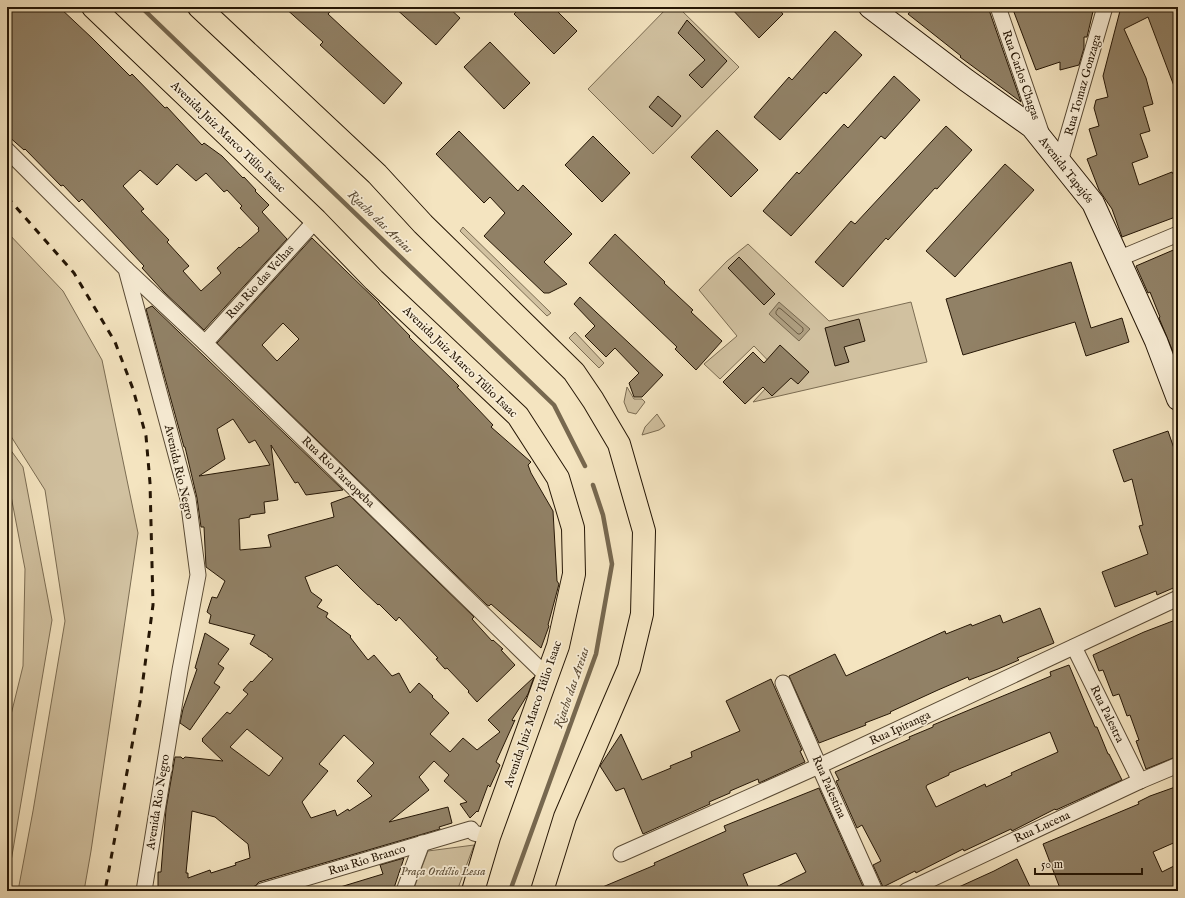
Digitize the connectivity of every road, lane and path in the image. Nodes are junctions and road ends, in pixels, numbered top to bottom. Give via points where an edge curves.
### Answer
1 (92, 7) edge
2 (199, 7) edge
3 (870, 7) edge
4 (998, 7) edge
5 (1105, 7) edge
6 (1044, 142) junction
7 (7, 150) edge
8 (1060, 162) junction
9 (316, 220) junction
10 (1178, 234) edge
11 (1118, 259) junction
12 (126, 269) junction
13 (205, 344) junction
14 (1178, 399) edge
15 (1178, 598) edge
16 (1074, 647) junction
17 (548, 677) junction
18 (783, 683) dead end
19 (1178, 765) edge
20 (819, 766) junction
21 (1140, 781) junction
22 (480, 833) junction
23 (422, 844) junction
24 (621, 854) dead end
25 (144, 891) edge
26 (262, 891) edge
27 (404, 891) edge
28 (473, 891) edge
29 (542, 891) edge
30 (875, 891) edge
31 (906, 891) edge

1 - 9 main road, Avenida Juiz Marco Túlio Isaac
2 - 29 main road via 377,174 423,224 574,372 619,444 644,531 642,614 629,668 565,817
3 - 6 main road, Avenida Tapajós via 1032,127
4 - 6 street, Rua Carlos Chagas
5 - 8 street, Rua Tomaz Gonzaga
6 - 8 main road, Avenida Tapajós
7 - 12 street, Avenida Rio Negro
8 - 11 main road, Avenida Tapajós via 1093,203
9 - 13 street, Rua Rio das Velhas
9 - 17 main road, Avenida Juiz Marco Túlio Isaac via 374,280 518,416 558,478 573,528 574,574 558,646
10 - 11 street
11 - 14 main road, Avenida Tapajós via 1156,341
12 - 13 street, Rua Rio Paraopeba
12 - 25 street, Avenida Rio Negro via 188,499 198,575
13 - 17 street, Rua Rio Paraopeba
15 - 16 street, Rua Ipiranga
16 - 20 street, Rua Ipiranga
16 - 21 street, Rua Palestra
17 - 22 main road, Avenida Juiz Marco Túlio Isaac
18 - 20 street, Rua Palestina
19 - 21 street, Rua Lucena
20 - 24 street, Rua Ipiranga
20 - 30 street, Rua Palestina
21 - 31 street, Rua Lucena
22 - 23 street, Rua Rio Branco
22 - 28 main road, Avenida Juiz Marco Túlio Isaac
23 - 26 street, Rua Rio Branco
23 - 27 street

